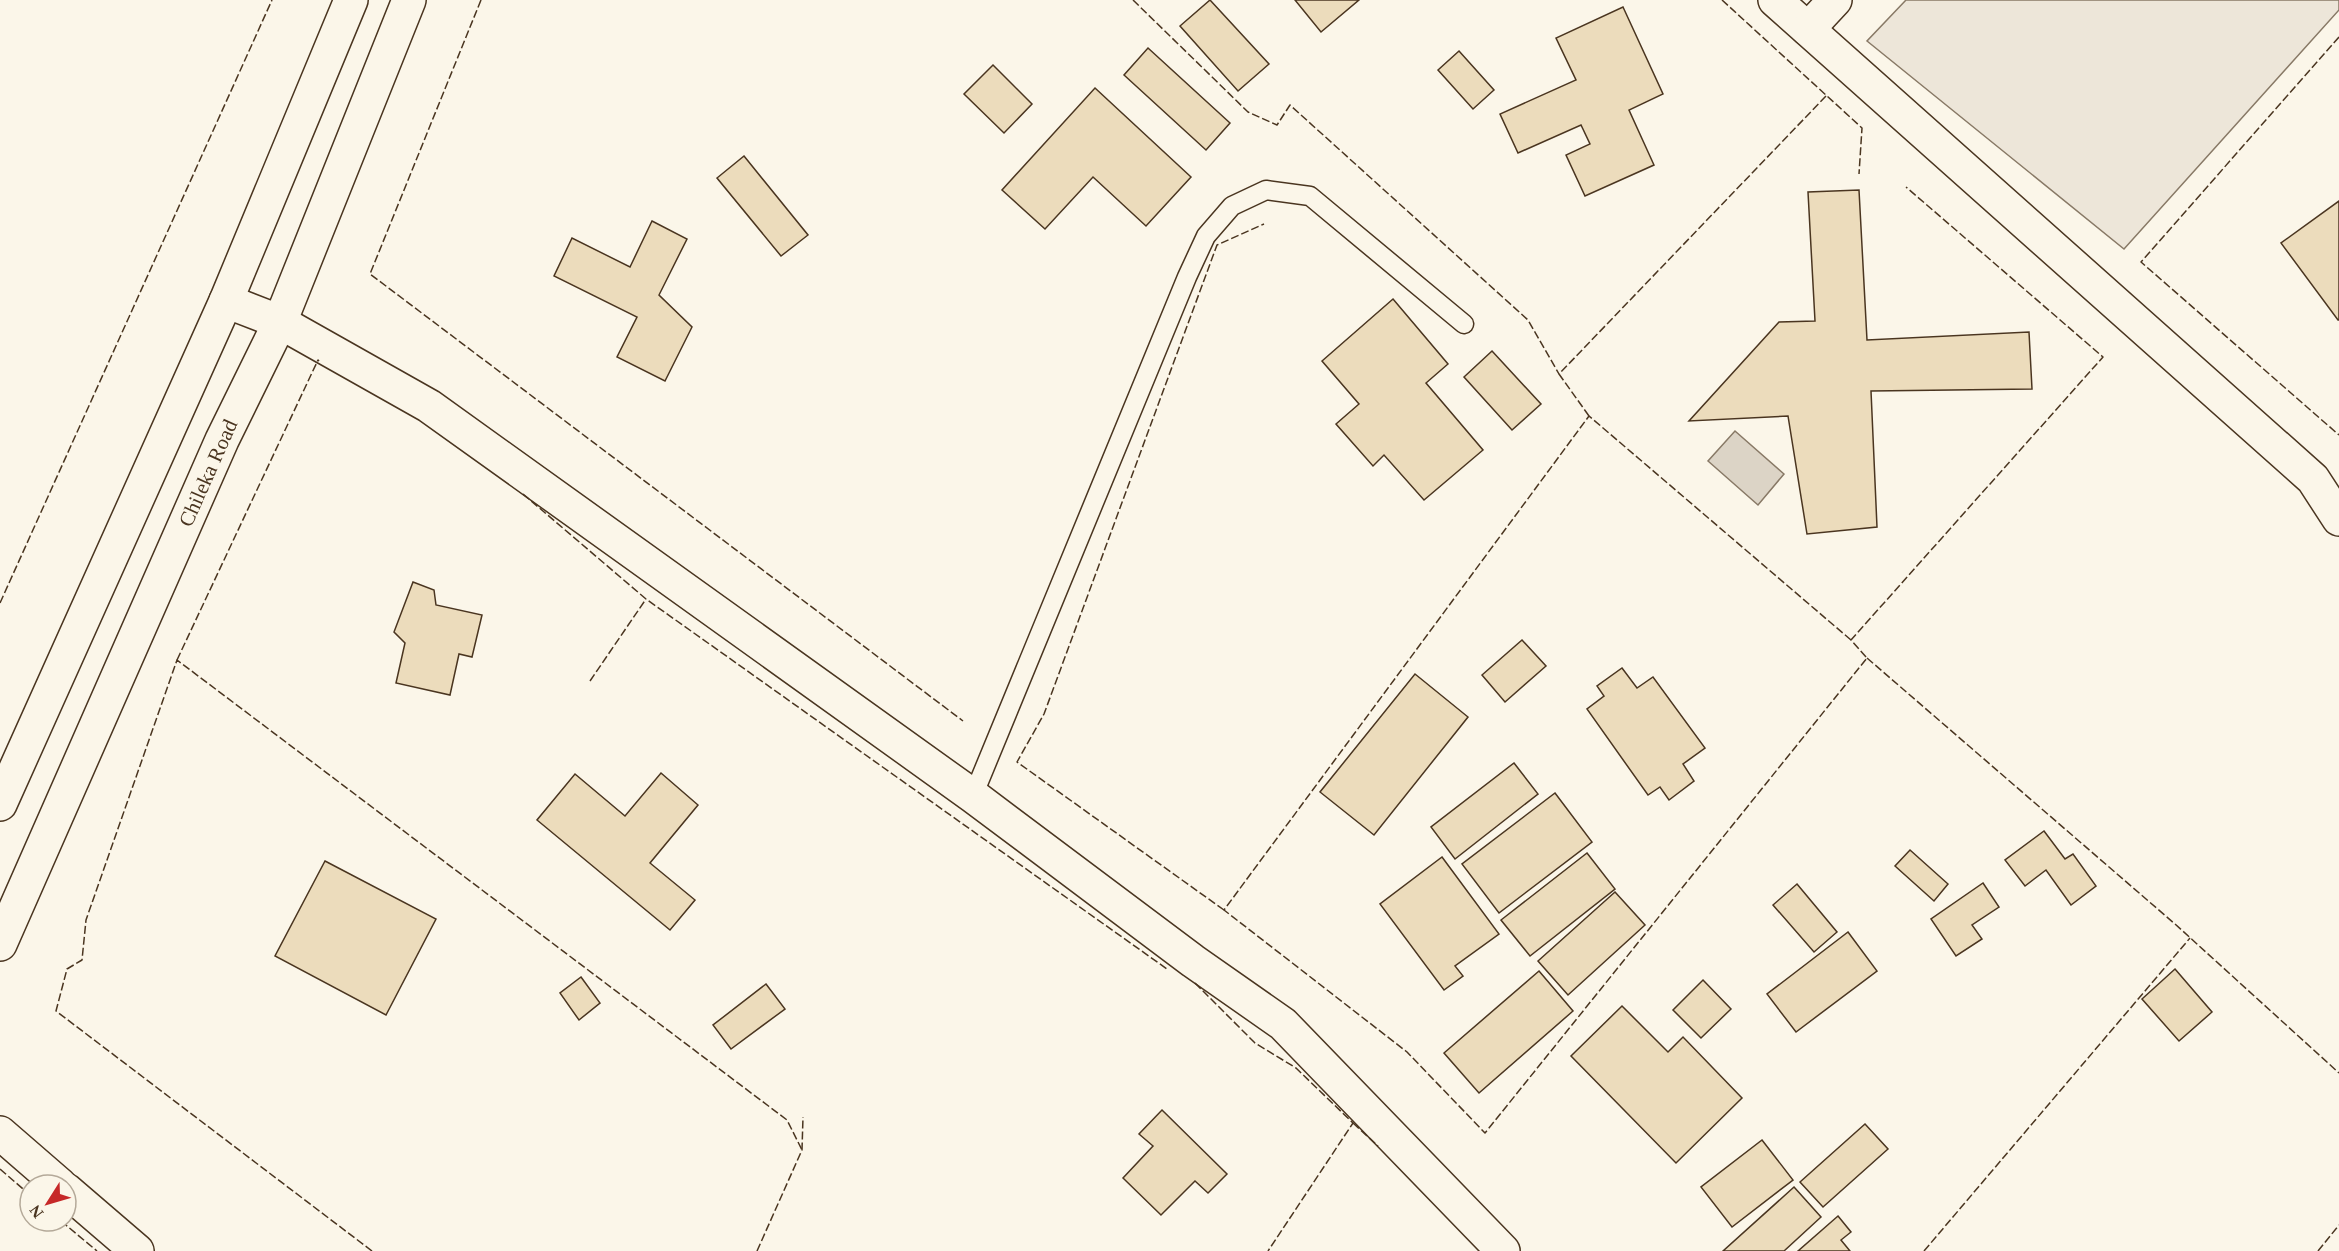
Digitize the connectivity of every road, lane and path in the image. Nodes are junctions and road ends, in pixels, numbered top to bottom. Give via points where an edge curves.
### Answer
1 (351, 0) edge
2 (409, 0) edge
3 (1775, 0) edge
4 (1835, 0) edge
5 (1808, 29) junction
6 (226, 301) junction
7 (280, 322) junction
8 (1464, 324) dead end
9 (2339, 519) edge
10 (974, 796) junction
11 (0, 804) edge
12 (0, 944) edge
13 (0, 1133) edge
14 (46, 1173) edge
15 (78, 1200) edge
16 (136, 1251) edge
17 (1503, 1251) edge

1 - 6 main road
2 - 7 main road, Chileka Road
3 - 5 main road
4 - 5 main road
5 - 9 main road via 2313,479
6 - 7 main road
6 - 11 main road
7 - 10 main road via 429,406
7 - 12 main road, Chileka Road via 222,440
8 - 10 lane via 1310,196 1266,190 1232,206 1206,236 1187,277
10 - 17 main road via 1283,1024
13 - 14 main road
15 - 16 main road

